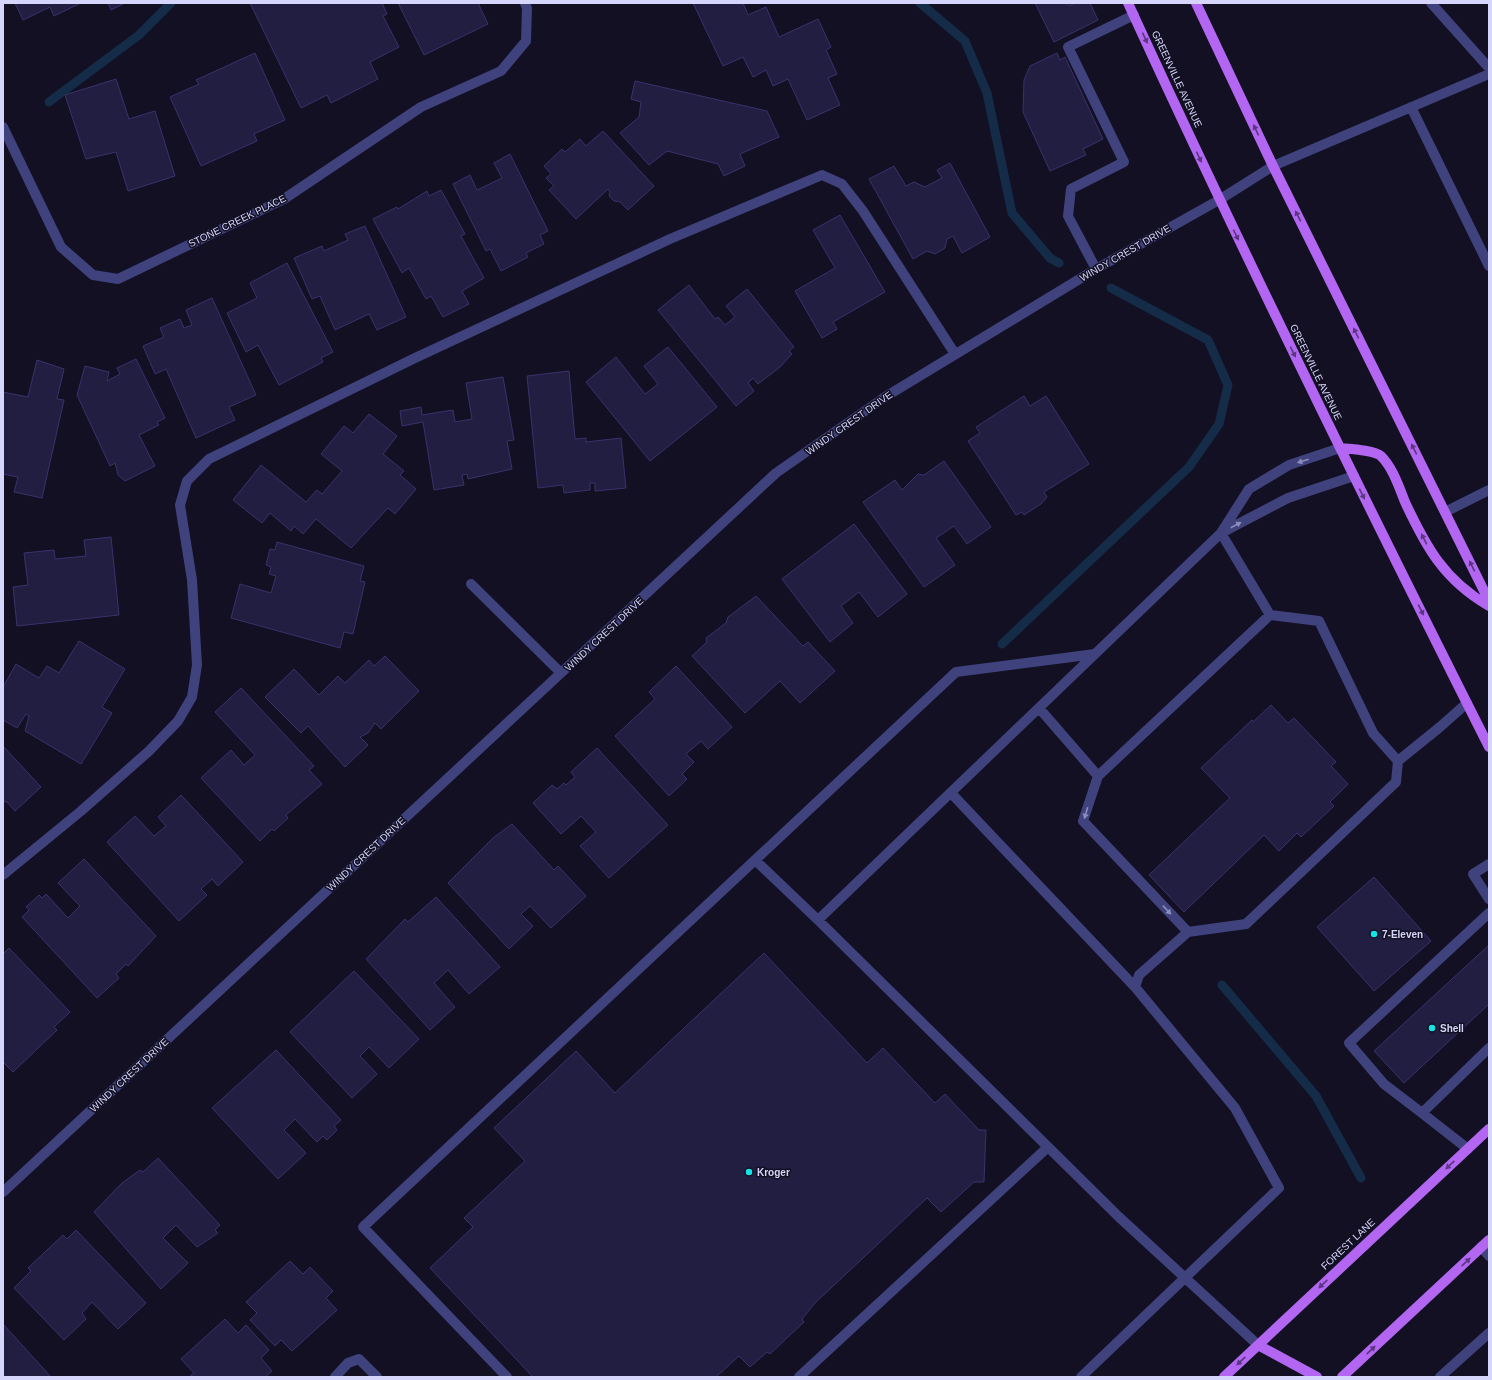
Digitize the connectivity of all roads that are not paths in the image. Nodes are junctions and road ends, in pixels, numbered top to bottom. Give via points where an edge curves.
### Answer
1 (525, 3) edge
2 (1128, 3) edge
3 (1196, 3) edge
4 (1431, 3) edge
5 (1134, 16) junction
6 (1489, 68) edge
7 (1489, 74) edge
8 (1411, 107) junction
9 (3, 127) edge
10 (1273, 166) junction
11 (1219, 200) junction
12 (1489, 266) edge
13 (1096, 269) junction
14 (955, 354) junction
15 (1340, 448) junction
16 (1354, 476) junction
17 (1489, 490) edge
18 (1445, 512) junction
19 (1221, 533) junction
20 (471, 584) dead end
21 (1489, 601) edge
22 (1489, 606) edge
23 (1270, 615) junction
24 (1095, 654) junction
25 (561, 673) junction
26 (1467, 703) junction
27 (1039, 708) junction
28 (1489, 747) edge
29 (1398, 762) junction
30 (1098, 776) junction
31 (951, 793) junction
32 (755, 860) junction
33 (1489, 864) edge
34 (3, 875) edge
35 (1489, 899) edge
36 (1489, 913) edge
37 (818, 920) junction
38 (1188, 932) junction
39 (1135, 987) junction
40 (1489, 1048) edge
41 (1422, 1113) junction
42 (1489, 1129) edge
43 (1048, 1147) junction
44 (1468, 1149) junction
45 (3, 1192) edge
46 (1485, 1244) edge
47 (1489, 1256) edge
48 (1183, 1278) junction
49 (1489, 1333) edge
50 (1258, 1345) junction
51 (335, 1377) edge
52 (377, 1377) edge
53 (507, 1377) edge
54 (799, 1377) edge
55 (1081, 1377) edge
56 (1224, 1377) edge
57 (1317, 1377) edge
58 (1342, 1377) edge
59 (1440, 1377) edge

1 - 9 street, STONE CREEK PLACE via 526,41 501,71 421,107 284,199 118,279 93,275 61,247
2 - 5 main road, GREENVILLE AVENUE
10 -> 3 main road
4 - 6 street
5 -> 11 main road, GREENVILLE AVENUE
5 - 13 street via 1068,47 1124,162 1071,190 1068,216
7 - 8 street, WINDY CREST DRIVE
8 - 10 street, WINDY CREST DRIVE
8 - 12 street
10 - 11 street, WINDY CREST DRIVE
18 -> 10 main road
11 - 13 street, WINDY CREST DRIVE
11 -> 15 main road, GREENVILLE AVENUE
13 - 14 street, WINDY CREST DRIVE
14 - 25 street, WINDY CREST DRIVE via 885,397 776,473
14 - 34 street via 863,211 842,184 822,176 670,239 415,358 209,459 187,481 180,505 194,603 197,665 192,697 178,721 149,751
15 - 16 main road, GREENVILLE AVENUE
15 -> 19 street via 1289,465 1249,489
22 -> 15 main road via 1471,596 1446,574 1429,549 1392,472 1380,456 1362,450
19 -> 16 street via 1288,498
16 -> 26 main road, GREENVILLE AVENUE
17 - 18 street
21 -> 18 main road
19 - 23 street
19 - 24 street
20 - 25 street
23 - 29 street via 1319,621 1373,733
23 - 30 street
24 - 27 street
24 - 32 street via 956,672
25 - 45 street, WINDY CREST DRIVE
26 - 28 main road, GREENVILLE AVENUE
26 - 29 street
27 - 30 street
27 - 31 street
29 - 38 street via 1396,782 1246,924
30 -> 38 street via 1083,821
31 - 37 street
31 - 39 street
32 - 37 street
32 - 53 street via 363,1227
33 - 35 street via 1472,874
36 - 41 street via 1349,1043 1384,1084
37 - 43 street
38 - 39 street via 1139,975
39 - 48 street via 1235,1108 1280,1188
40 - 41 street
41 - 44 street
42 - 44 main road, FOREST LANE
43 - 48 street
43 - 54 street
44 -> 50 main road, FOREST LANE
46 - 47 street
58 -> 46 main road
48 - 50 street
48 - 55 street
49 - 59 street
50 -> 56 main road, FOREST LANE
50 - 57 main road
51 - 52 street via 348,1363 360,1358

